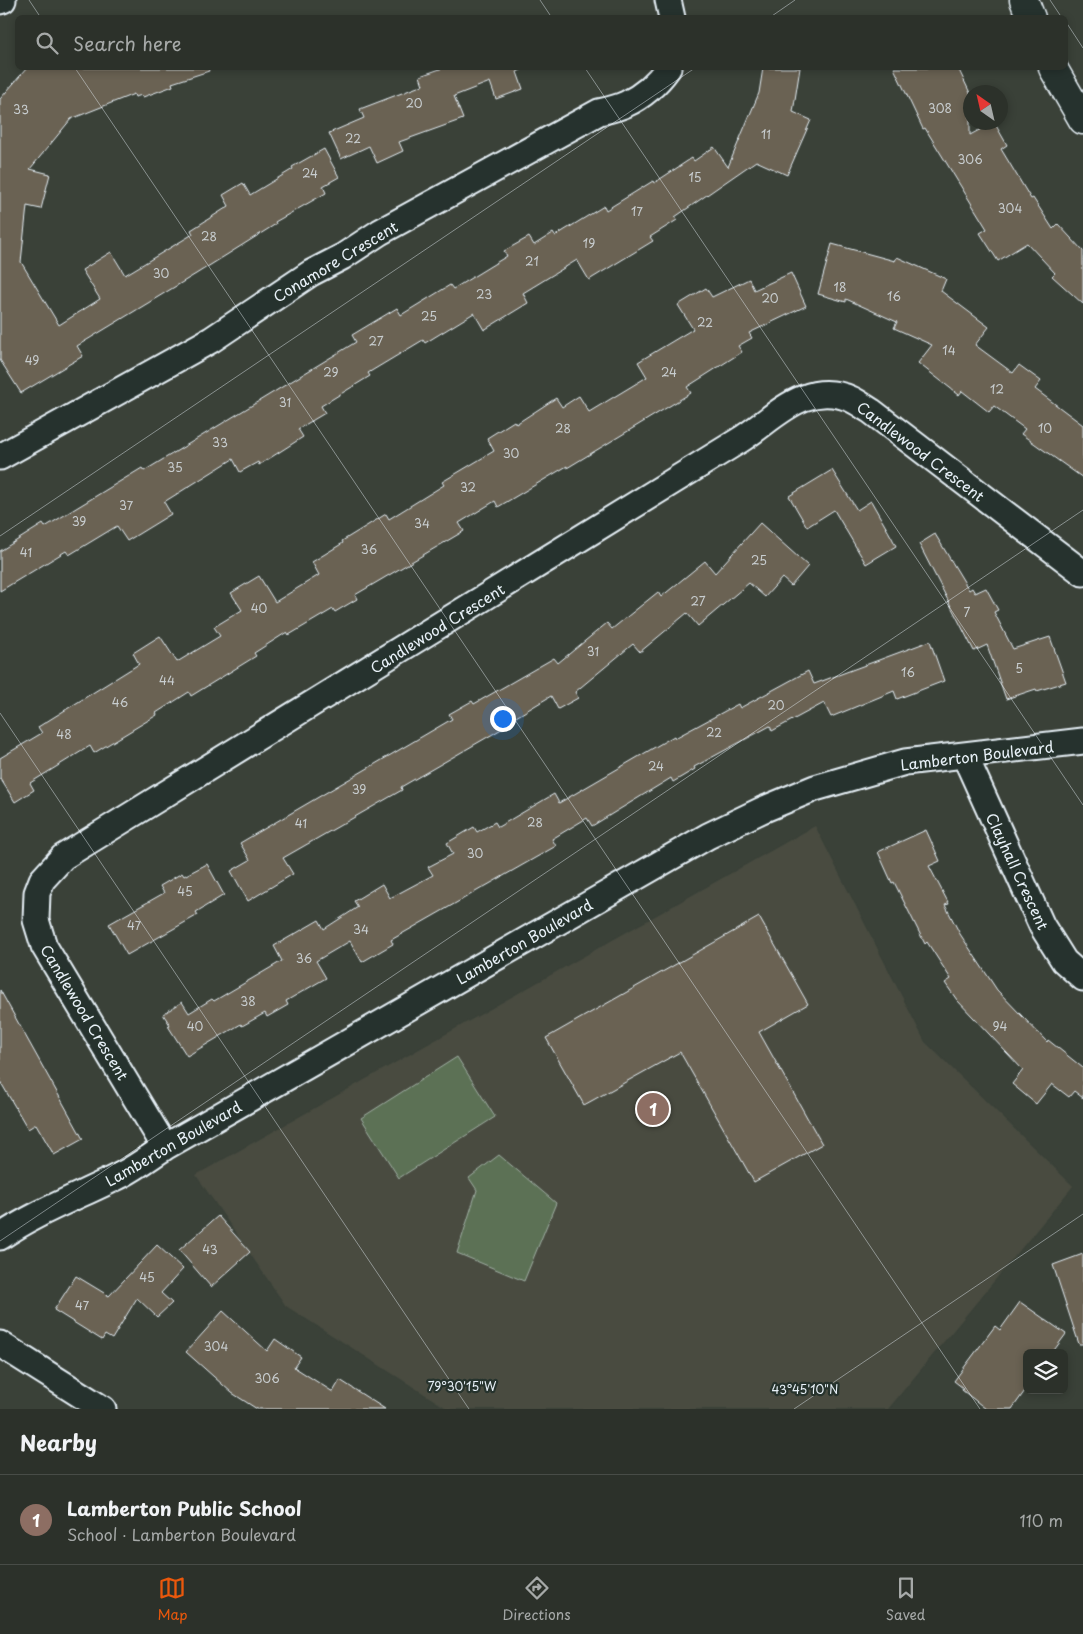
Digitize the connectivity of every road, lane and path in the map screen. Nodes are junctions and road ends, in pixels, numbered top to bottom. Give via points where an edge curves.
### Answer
1 (668, 0) edge
2 (1024, 0) edge
3 (671, 15) edge
4 (1030, 15) edge
5 (666, 70) edge
6 (1054, 70) edge
7 (1083, 120) edge
8 (0, 457) edge
9 (1083, 573) edge
10 (1083, 741) edge
11 (965, 756) junction
12 (1083, 978) edge
13 (165, 1147) junction
14 (0, 1237) edge
15 (0, 1344) edge
16 (103, 1409) edge

1 - 3 street
2 - 4 street
5 - 8 street, Conamore Crescent via 645,92 626,104 600,112 380,232 342,257 311,272 211,340
6 - 7 street
9 - 13 street, Candlewood Crescent via 871,411 850,398 810,395 789,404 732,446 88,841 63,857 42,880 37,893 36,920 44,946
10 - 11 street, Lamberton Boulevard
11 - 12 street, Clayhall Crescent via 1042,926 1064,961
11 - 13 street, Lamberton Boulevard via 905,762 862,774 815,788 739,821
13 - 14 street, Lamberton Boulevard via 125,1173
15 - 16 street

